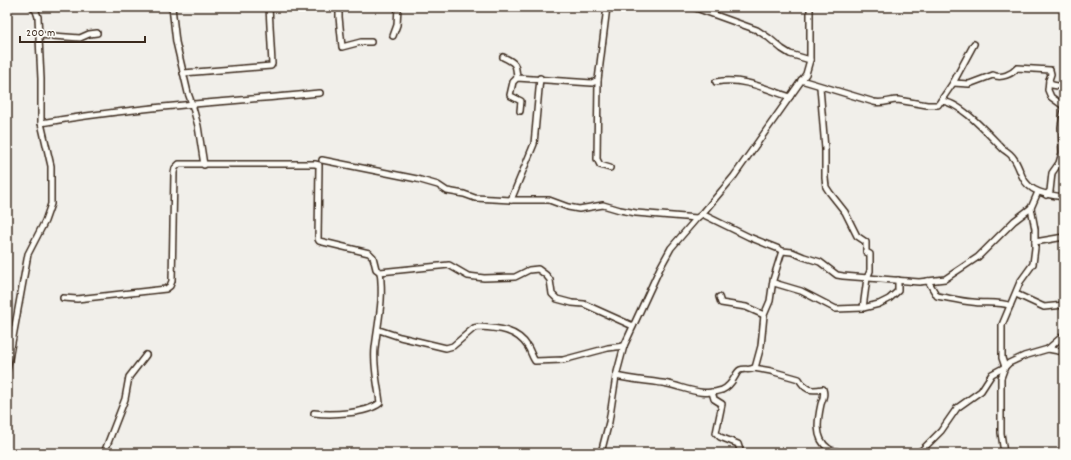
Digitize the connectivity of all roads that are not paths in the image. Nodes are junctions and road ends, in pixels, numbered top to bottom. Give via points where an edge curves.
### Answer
1 (32, 7) edge
2 (172, 7) edge
3 (269, 7) edge
4 (339, 7) edge
5 (398, 7) edge
6 (607, 7) edge
7 (694, 7) edge
8 (810, 7) edge
9 (97, 33) dead end
10 (39, 35) junction
11 (393, 36) dead end
12 (371, 42) dead end
13 (974, 44) dead end
14 (503, 57) dead end
15 (810, 60) junction
16 (183, 73) junction
17 (517, 78) junction
18 (540, 78) junction
19 (598, 80) junction
20 (801, 80) junction
21 (1049, 80) junction
22 (716, 82) dead end
23 (953, 83) junction
24 (820, 87) junction
25 (1064, 87) edge
26 (320, 93) dead end
27 (790, 97) junction
28 (941, 101) junction
29 (192, 104) junction
30 (520, 111) dead end
31 (41, 123) junction
32 (322, 160) dead end
33 (204, 165) junction
34 (610, 168) dead end
35 (1038, 192) junction
36 (1046, 195) junction
37 (1064, 197) edge
38 (511, 200) junction
39 (1031, 208) junction
40 (702, 214) junction
41 (697, 218) junction
42 (1064, 237) edge
43 (1035, 242) junction
44 (782, 251) junction
45 (380, 272) junction
46 (867, 278) junction
47 (898, 280) junction
48 (928, 281) junction
49 (774, 283) junction
50 (1016, 294) junction
51 (719, 297) dead end
52 (63, 298) dead end
53 (1064, 304) edge
54 (1010, 306) junction
55 (863, 308) junction
56 (764, 315) junction
57 (633, 326) junction
58 (379, 330) junction
59 (1064, 335) edge
60 (624, 346) junction
61 (1048, 349) junction
62 (1064, 352) edge
63 (146, 355) dead end
64 (1005, 367) junction
65 (755, 368) junction
66 (7, 370) edge
67 (616, 376) junction
68 (712, 392) junction
69 (314, 412) dead end
70 (104, 453) edge
71 (601, 453) edge
72 (741, 453) edge
73 (849, 453) edge
74 (917, 453) edge
75 (1004, 453) edge

1 - 10 street via 38,14
2 - 16 street
3 - 16 street via 271,66
4 - 12 street via 342,47
5 - 11 street via 397,25
6 - 19 street
7 - 15 street via 757,30 790,54
8 - 15 street
9 - 10 street via 80,38
10 - 31 street
13 - 23 street
14 - 17 street via 516,66
15 - 20 street via 806,74
16 - 29 street
17 - 18 street
17 - 30 street via 513,82 510,95 521,101
18 - 19 street via 592,83
18 - 38 street via 534,144
19 - 34 street via 597,159 600,165
20 - 24 street
20 - 27 street
21 - 23 street via 1050,70 1017,68 1011,74 997,77 993,75 969,84
21 - 25 street via 1052,85
21 - 36 street via 1048,90 1051,97 1064,108 1061,127 1062,153 1052,173 1050,191
22 - 27 street via 749,83
23 - 28 street
24 - 28 street via 881,104 898,100 938,105
24 - 46 street via 826,186 845,212 857,236 866,242 866,252 870,254 871,260
26 - 29 street
27 - 40 street via 734,176
28 - 35 street via 962,110 1010,153 1026,183
29 - 31 street via 87,115
29 - 33 street
31 - 66 street via 52,166 51,204 28,254
32 - 38 street via 417,179 438,185 447,191 475,198
33 - 45 street via 318,164 319,241 369,253
33 - 52 street via 179,164 174,173 172,281 166,290 77,299
35 - 36 street
35 - 39 street
36 - 37 street
38 - 41 street via 549,200 579,209 604,205 636,213
39 - 43 street
39 - 48 street via 1014,221 974,261 945,279
40 - 41 street
40 - 44 street
41 - 57 street via 671,248
42 - 43 street
43 - 50 street via 1033,264 1020,282
44 - 46 street via 820,262 837,275
44 - 49 street
45 - 57 street via 449,265 468,276 484,278 516,276 529,270 538,270 550,280 552,294 557,299 584,304
45 - 58 street via 382,293
46 - 47 street
46 - 55 street
47 - 48 street
47 - 55 street via 898,291 889,299
48 - 54 street via 937,296
49 - 55 street via 801,291 836,309
49 - 56 street
50 - 53 street via 1044,307
50 - 54 street
51 - 56 street via 721,303 746,307
54 - 64 street via 1002,325 1002,358
56 - 65 street via 761,346
57 - 60 street
58 - 60 street via 446,348 453,346 474,328 506,330 525,343 535,362 563,360
58 - 69 street via 375,348 379,405 350,413
59 - 61 street
60 - 67 street
61 - 62 street
61 - 64 street via 1024,356
63 - 70 street via 129,377 125,400
64 - 74 street via 992,374 981,391 956,408 941,431
64 - 75 street via 1001,378 1001,433
65 - 68 street via 739,370 728,386
65 - 73 street via 799,379 808,390 823,389 818,430 820,440 828,448
67 - 68 street via 667,384 701,393
67 - 71 street
68 - 72 street via 714,399 722,404 716,433 738,444

